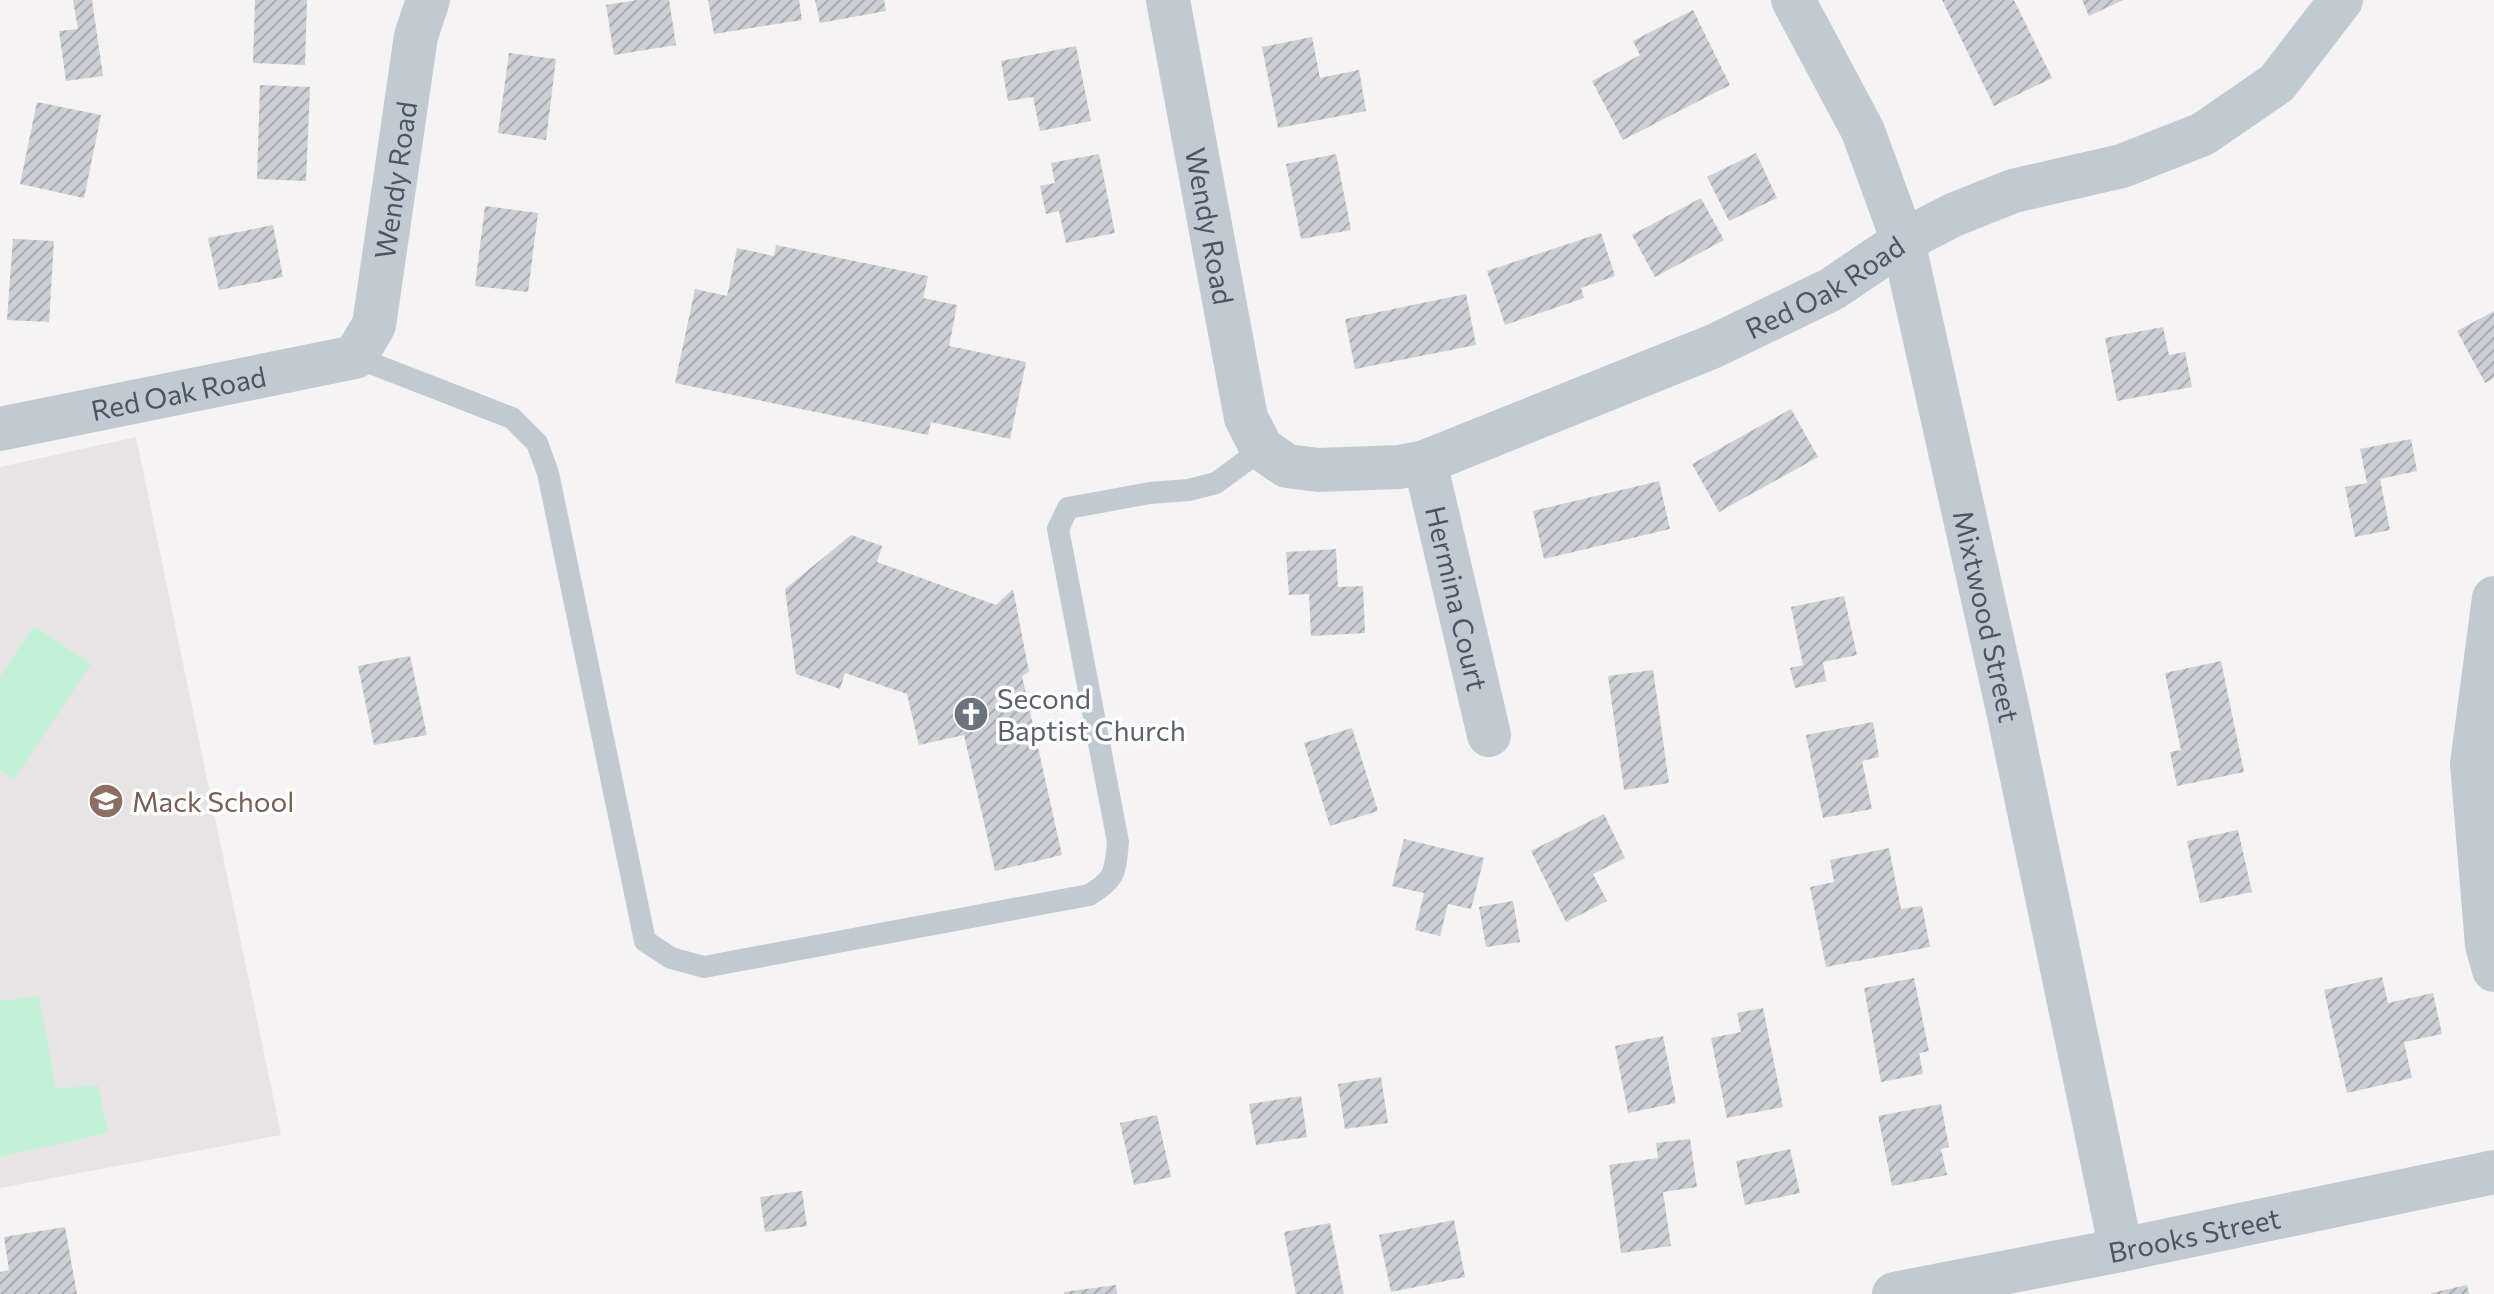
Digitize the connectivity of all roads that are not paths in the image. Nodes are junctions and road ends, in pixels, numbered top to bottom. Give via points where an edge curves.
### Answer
1 (428, 0) edge
2 (1168, 0) edge
3 (1793, 0) edge
4 (2341, 0) edge
5 (1903, 241) junction
6 (355, 357) junction
7 (0, 429) edge
8 (1262, 449) junction
9 (1425, 462) junction
10 (2494, 598) edge
11 (1489, 735) dead end
12 (2494, 970) edge
13 (2494, 1172) edge
14 (2121, 1250) junction
15 (1894, 1294) edge

1 - 6 street, Wendy Road via 416,36 374,325
2 - 8 street, Wendy Road via 1246,418
3 - 5 street, Mixtwood Street via 1863,131
4 - 5 street, Red Oak Road via 2277,83 2203,134 2122,166 2013,191
5 - 9 street, Red Oak Road via 1832,289 1714,346
5 - 14 street, Mixtwood Street
6 - 7 street, Red Oak Road
6 - 8 lane via 512,418 537,443 551,488 645,941 671,958 704,967 1089,895 1108,883 1118,842 1058,529 1068,508 1216,483
8 - 9 street, Red Oak Road via 1287,466 1318,470
9 - 11 street, Hermina Court
10 - 12 street via 2472,764 2487,945
13 - 14 street, Brooks Street
14 - 15 street, Brooks Street

